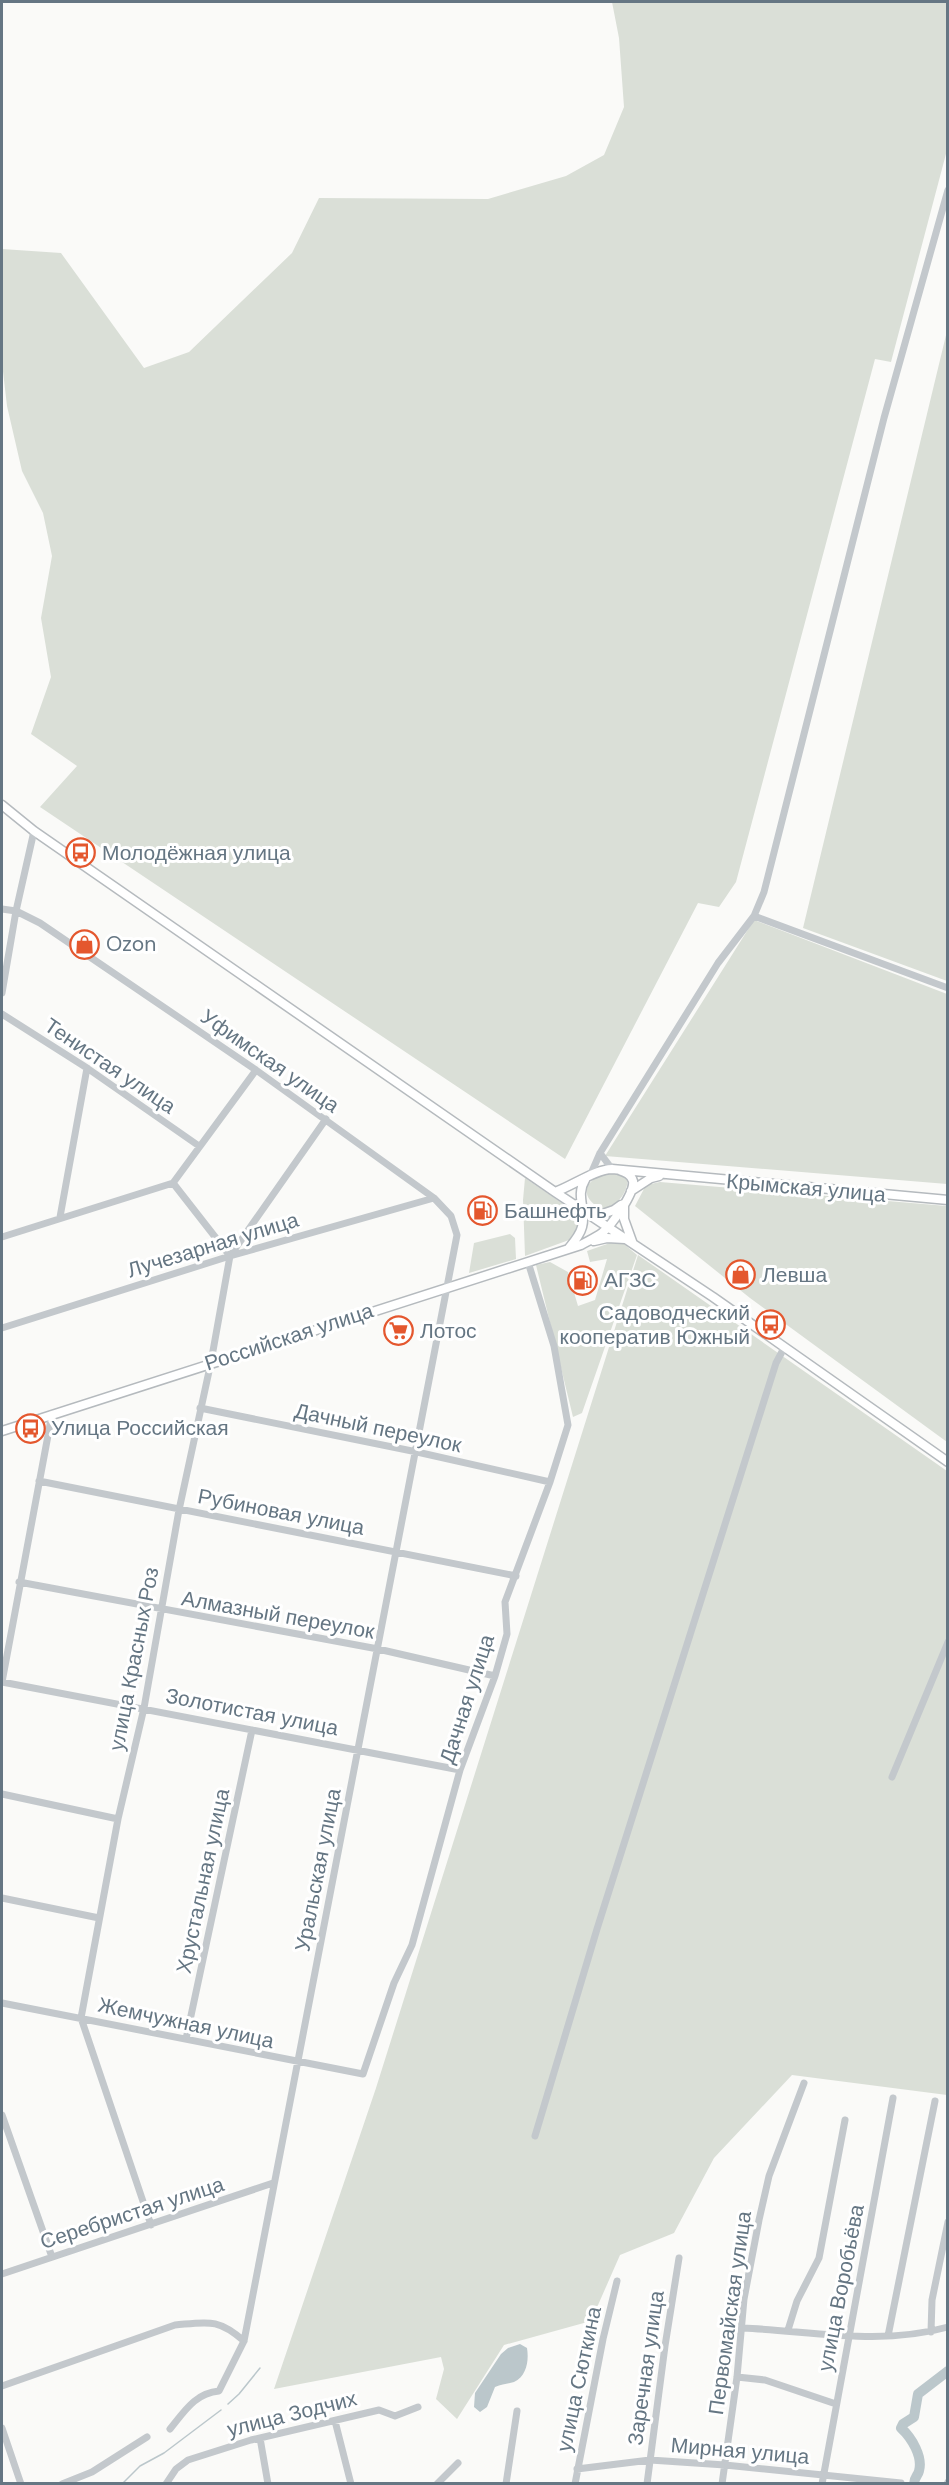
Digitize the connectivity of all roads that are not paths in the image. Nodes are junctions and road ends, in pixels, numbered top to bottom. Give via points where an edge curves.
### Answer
1 (948, 190) edge
2 (2, 805) edge
3 (34, 831) junction
4 (2, 909) edge
5 (16, 911) junction
6 (754, 916) junction
7 (948, 988) edge
8 (2, 993) edge
9 (2, 1014) edge
10 (87, 1068) junction
11 (256, 1070) junction
12 (326, 1119) junction
13 (199, 1146) junction
14 (600, 1153) junction
15 (616, 1169) junction
16 (665, 1174) junction
17 (588, 1178) junction
18 (173, 1183) junction
19 (632, 1191) junction
20 (555, 1192) junction
21 (434, 1198) junction
22 (948, 1200) edge
23 (624, 1203) junction
24 (583, 1209) junction
25 (60, 1217) junction
26 (594, 1217) junction
27 (608, 1227) junction
28 (2, 1237) edge
29 (633, 1244) junction
30 (581, 1245) junction
31 (569, 1248) junction
32 (230, 1256) junction
33 (528, 1262) junction
34 (448, 1286) junction
35 (2, 1328) edge
36 (784, 1348) junction
37 (211, 1362) junction
38 (200, 1408) junction
39 (52, 1414) junction
40 (2, 1431) edge
41 (417, 1452) junction
42 (948, 1462) edge
43 (39, 1481) junction
44 (550, 1482) junction
45 (179, 1510) junction
46 (397, 1551) junction
47 (516, 1576) junction
48 (19, 1582) junction
49 (160, 1610) junction
50 (948, 1642) edge
51 (378, 1649) junction
52 (495, 1676) junction
53 (2, 1682) edge
54 (144, 1708) junction
55 (252, 1730) junction
56 (359, 1749) junction
57 (460, 1770) junction
58 (892, 1777) dead end
59 (2, 1794) edge
60 (118, 1819) junction
61 (2, 1898) edge
62 (99, 1918) junction
63 (2, 2003) edge
64 (81, 2018) junction
65 (186, 2039) junction
66 (297, 2063) junction
67 (363, 2074) joint
68 (804, 2083) dead end
69 (893, 2098) dead end
70 (935, 2101) dead end
71 (2, 2115) edge
72 (845, 2120) dead end
73 (535, 2136) dead end
74 (273, 2183) junction
75 (948, 2222) edge
76 (151, 2225) junction
77 (52, 2257) junction
78 (679, 2258) dead end
79 (2, 2274) edge
80 (617, 2281) dead end
81 (948, 2327) edge
82 (743, 2328) junction
83 (788, 2330) junction
84 (931, 2332) junction
85 (888, 2336) junction
86 (849, 2337) junction
87 (244, 2341) junction
88 (737, 2377) junction
89 (2, 2386) edge
90 (836, 2404) junction
91 (418, 2407) dead end
92 (517, 2411) dead end
93 (335, 2421) junction
94 (2, 2428) edge
95 (170, 2429) dead end
96 (147, 2437) dead end
97 (260, 2438) junction
98 (650, 2460) junction
99 (458, 2463) dead end
100 (724, 2465) junction
101 (578, 2469) junction
102 (823, 2475) junction
103 (901, 2483) edge
104 (21, 2484) edge
105 (62, 2484) edge
106 (166, 2484) edge
107 (268, 2484) edge
108 (351, 2484) edge
109 (437, 2484) edge
110 (506, 2484) edge
111 (575, 2484) edge
112 (647, 2484) edge
113 (722, 2484) edge
114 (822, 2484) edge

1 - 6 street via 884,418 764,892
2 - 3 main road
3 - 5 street
3 - 20 main road
4 - 5 street, Уфимская улица
5 - 8 street
5 - 11 street, Уфимская улица via 40,923
6 - 7 street
6 - 14 street via 717,963
9 - 10 street, Тенистая улица
10 - 13 street, Тенистая улица
10 - 25 street
11 - 12 street, Уфимская улица
11 - 13 street
12 - 21 street, Уфимская улица
12 - 32 street, улица Красных Роз
13 - 18 street
14 - 15 street
14 - 17 street
15 - 16 main road, Крымская улица
15 - 17 main road via 605,1169
15 - 19 main road via 628,1173
16 - 19 main road
16 - 22 main road, Крымская улица
17 - 20 main road
17 - 24 main road via 580,1188
18 - 25 street
18 - 32 street
19 - 23 main road
20 - 24 main road
21 - 32 street, Лучезарная улица
21 - 34 street, Уфимская улица via 451,1216 458,1235
23 - 26 main road
23 - 27 main road
23 - 29 main road via 624,1219
24 - 26 main road
24 - 31 main road via 582,1228
25 - 28 street
26 - 27 main road
27 - 29 main road
27 - 30 main road, Российская улица
29 - 30 main road via 622,1238 607,1238
29 - 36 main road
30 - 31 main road, Российская улица
31 - 33 main road, Российская улица
32 - 35 street, Лучезарная улица
32 - 37 street, улица Красных Роз
33 - 34 main road, Российская улица
33 - 44 street, Дачная улица via 554,1346 568,1425
34 - 37 main road, Российская улица
34 - 41 street, Уральская улица
36 - 42 main road
36 - 73 street via 673,1685
37 - 38 street, улица Красных Роз
37 - 39 main road, Российская улица
38 - 41 street, Дачный переулок
38 - 45 street, улица Красных Роз
39 - 40 main road, Российская улица
39 - 43 street
41 - 44 street, Дачный переулок
41 - 46 street, Уральская улица
43 - 45 street, Рубиновая улица
43 - 48 street
44 - 47 street, Дачная улица
45 - 46 street, Рубиновая улица
45 - 49 street, улица Красных Роз
46 - 47 street, Рубиновая улица
46 - 51 street, Уральская улица
47 - 52 street, Дачная улица via 505,1602 507,1634
48 - 49 street, Алмазный переулок
48 - 53 street
49 - 51 street, Алмазный переулок
49 - 54 street, улица Красных Роз
50 - 58 street
51 - 52 street, Алмазный переулок
51 - 56 street, Уральская улица
52 - 57 street, Дачная улица
53 - 54 street, Золотистая улица
54 - 55 street, Золотистая улица
54 - 60 street, улица Красных Роз
55 - 56 street, Золотистая улица
55 - 65 street, Хрустальная улица
56 - 57 street, Золотистая улица
56 - 66 street, Уральская улица
57 - 67 street, Дачная улица via 412,1945 394,1983
59 - 60 street
60 - 62 street, улица Красных Роз
61 - 62 street
62 - 64 street, улица Красных Роз
63 - 64 street, Жемчужная улица
64 - 65 street, Жемчужная улица
64 - 76 street, улица Красных Роз
65 - 66 street, Жемчужная улица
66 - 67 street, Жемчужная улица
66 - 74 street, Уральская улица
68 - 82 street, Первомайская улица via 769,2176 744,2300
69 - 86 street, улица Воробьёва
70 - 85 street
71 - 77 street
72 - 83 street via 819,2258 797,2301
74 - 76 street, Серебристая улица
74 - 87 street, Уральская улица
75 - 84 street via 932,2300
76 - 77 street, Серебристая улица
77 - 79 street, Серебристая улица
78 - 98 street, Заречная улица
80 - 101 street, улица Сюткина
81 - 84 street
82 - 83 street
82 - 88 street, Первомайская улица
83 - 86 street
84 - 85 street
85 - 86 street
86 - 90 street, улица Воробьёва
87 - 89 street via 228,2327 205,2322 175,2325
87 - 95 street, Уральская улица via 219,2391 194,2400
88 - 90 street via 765,2380
88 - 100 street, Первомайская улица
90 - 102 street, улица Воробьёва
91 - 93 street, улица Зодчих via 395,2416 379,2410
92 - 110 street
93 - 97 street, улица Зодчих
93 - 108 street
94 - 104 street
96 - 105 street via 92,2472
97 - 106 street, улица Зодчих via 188,2460
97 - 107 street
98 - 100 street, Мирная улица
98 - 101 street, Мирная улица
98 - 112 street, Заречная улица
99 - 109 street
100 - 102 street, Мирная улица
100 - 113 street, Первомайская улица
101 - 111 street, улица Сюткина
102 - 103 street, Мирная улица
102 - 114 street, улица Воробьёва

